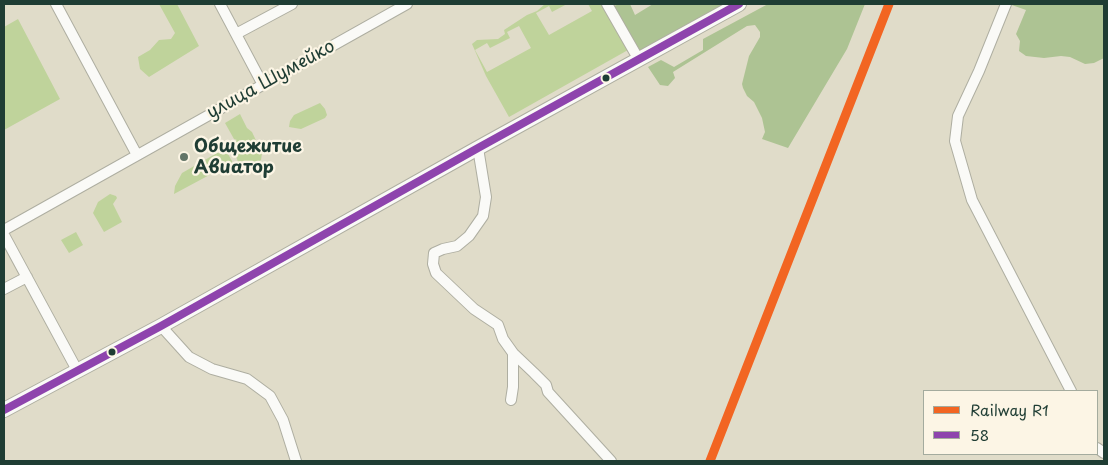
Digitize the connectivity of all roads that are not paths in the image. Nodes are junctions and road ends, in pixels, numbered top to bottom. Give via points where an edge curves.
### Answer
1 (56, 4) edge
2 (220, 4) edge
3 (292, 4) edge
4 (408, 4) edge
5 (607, 4) edge
6 (739, 4) edge
7 (1006, 4) edge
8 (236, 34) junction
9 (639, 60) junction
10 (263, 85) junction
11 (478, 148) junction
12 (137, 155) junction
13 (4, 230) edge
14 (4, 235) edge
15 (27, 277) junction
16 (4, 290) edge
17 (161, 326) junction
18 (513, 353) junction
19 (78, 370) junction
20 (1070, 390) edge
21 (511, 400) dead end
22 (4, 410) edge
23 (296, 461) edge
24 (611, 461) edge

1 - 12 street
2 - 8 street
3 - 8 street
4 - 10 street, улица Шумейко
5 - 9 street
6 - 9 main road
7 - 20 street via 958,116 955,141 972,200
8 - 10 street
9 - 11 main road
10 - 12 street, улица Шумейко
11 - 17 main road
11 - 18 street via 486,197 483,216 469,236 457,246 434,253 433,264 436,273 474,309 498,325 503,340
12 - 13 street, улица Шумейко
14 - 15 street
15 - 16 street
15 - 19 street
17 - 19 main road
17 - 23 street via 189,357 212,369 248,378 270,396 283,420
18 - 21 street
18 - 24 street via 546,385 548,392
19 - 22 main road

